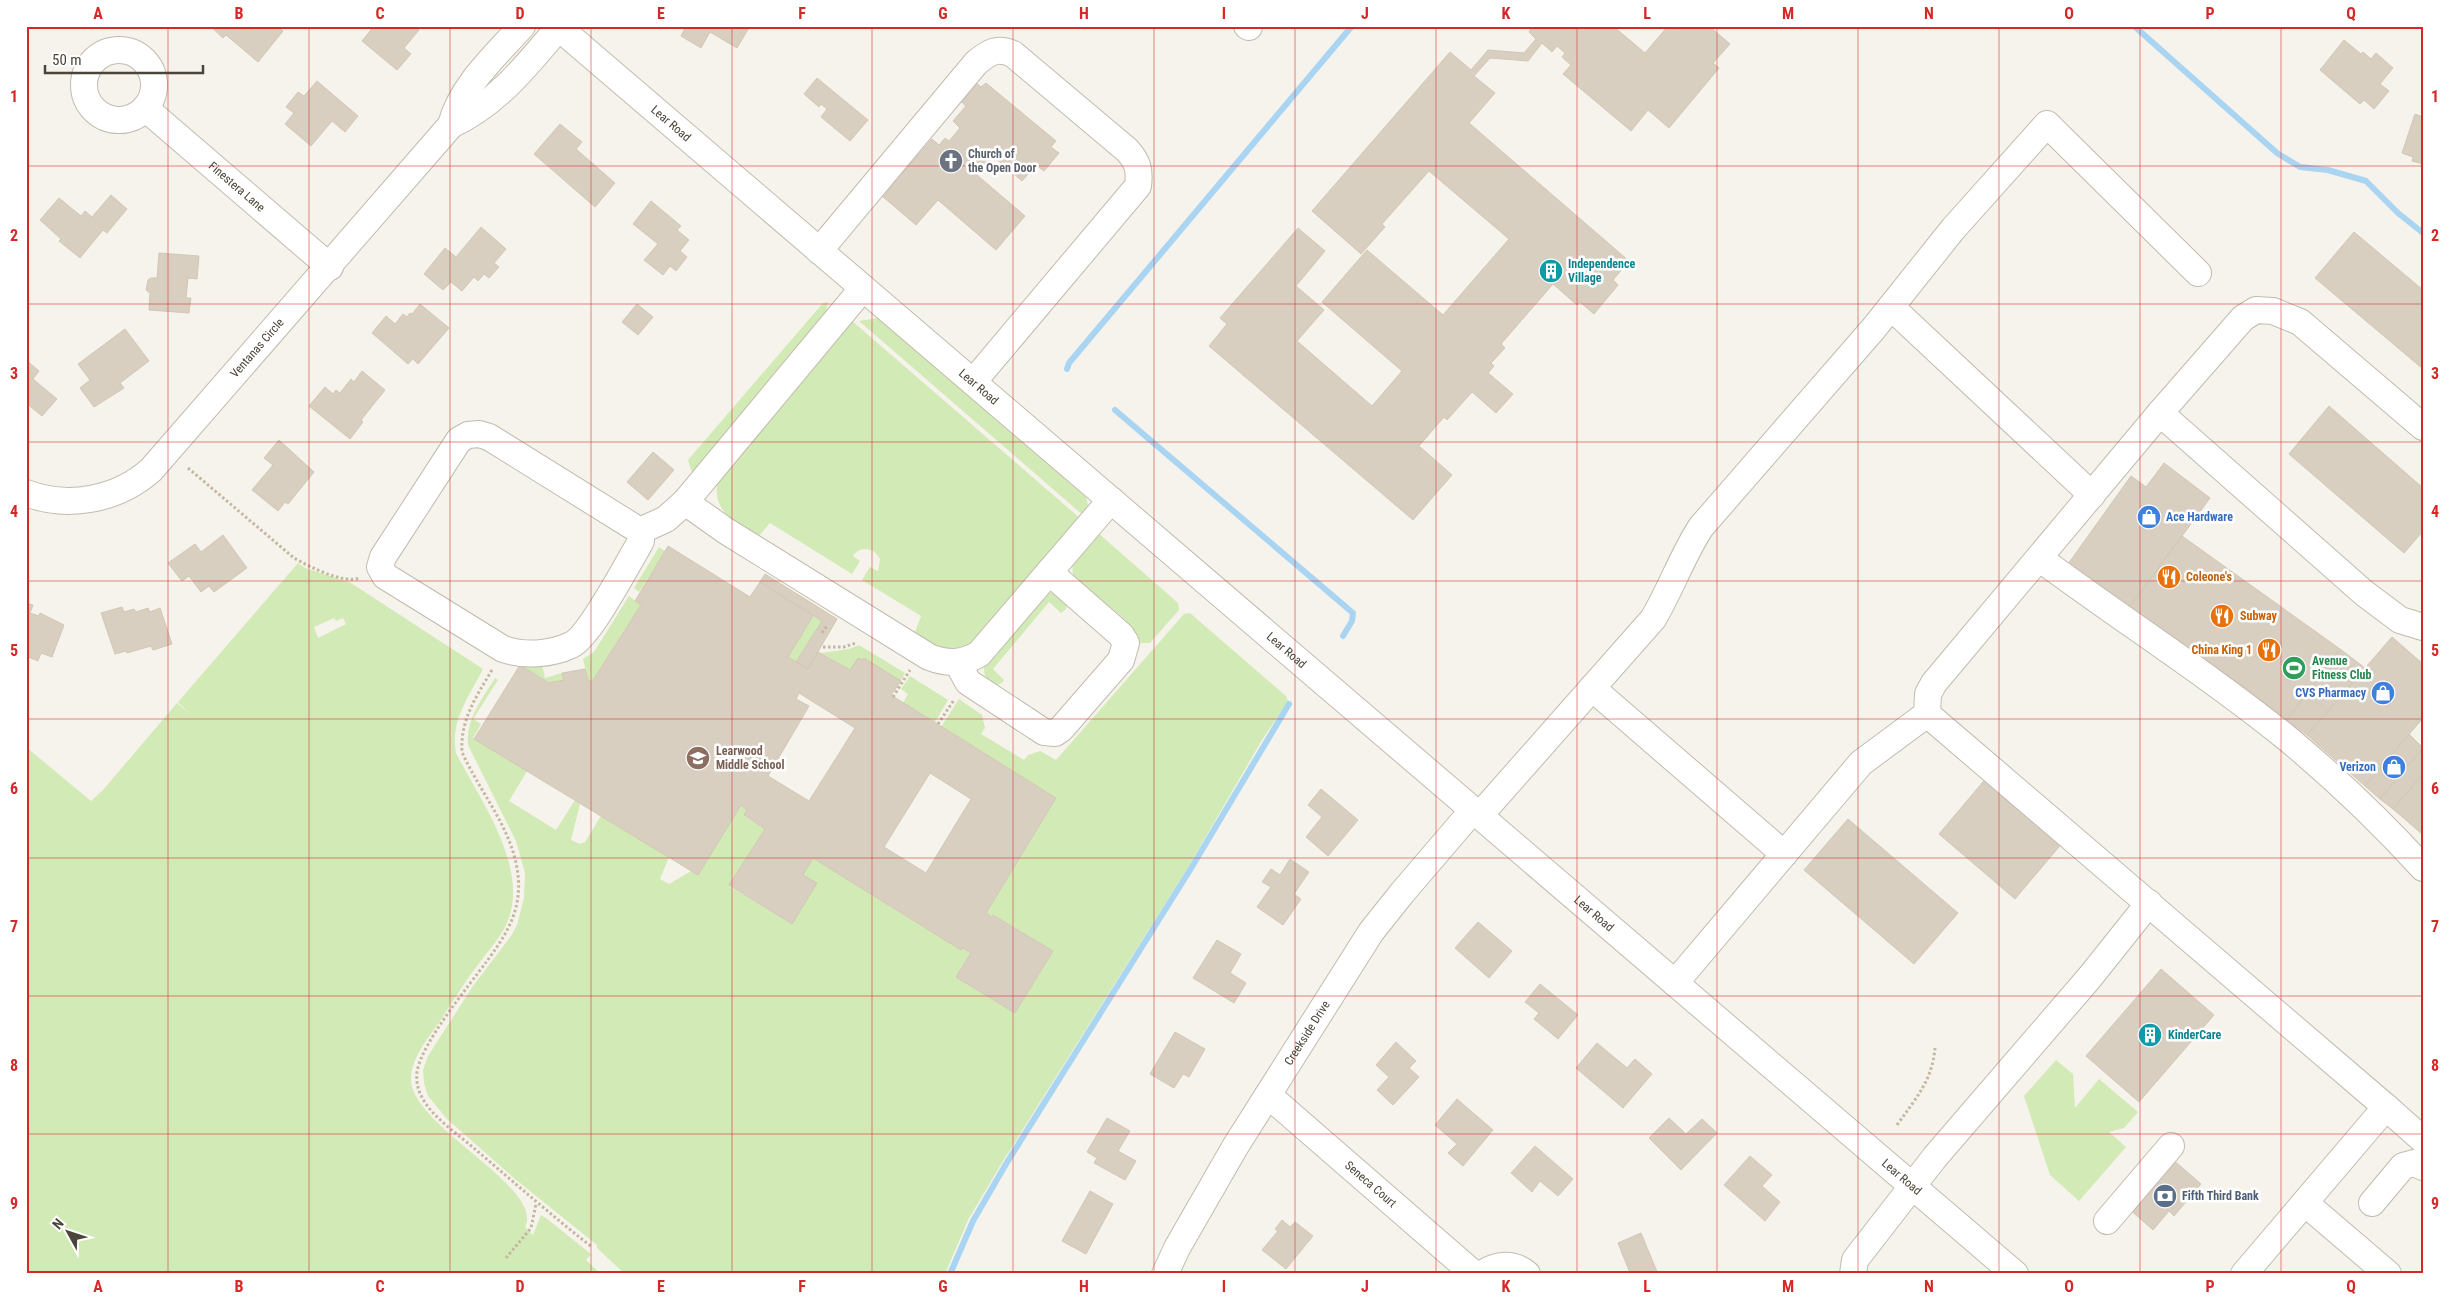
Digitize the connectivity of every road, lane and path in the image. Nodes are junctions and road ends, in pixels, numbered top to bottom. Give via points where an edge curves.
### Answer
1 (522, 26) edge
2 (558, 27) edge
3 (145, 108) dead end
4 (451, 124) junction
5 (819, 251) junction
6 (330, 266) junction
7 (2198, 272) dead end
8 (863, 288) junction
9 (1890, 307) junction
10 (973, 382) junction
11 (2160, 413) junction
12 (2423, 427) edge
13 (188, 468) dead end
14 (26, 493) edge
15 (2092, 495) junction
16 (1112, 500) junction
17 (685, 502) junction
18 (640, 531) junction
19 (2039, 558) junction
20 (382, 571) junction
21 (1049, 572) junction
22 (827, 626) dead end
23 (2423, 626) edge
24 (822, 633) dead end
25 (856, 643) dead end
26 (823, 647) dead end
27 (503, 650) junction
28 (957, 662) junction
29 (910, 670) dead end
30 (1592, 688) junction
31 (893, 697) dead end
32 (955, 698) dead end
33 (1927, 714) junction
34 (938, 724) dead end
35 (1476, 813) junction
36 (1784, 854) junction
37 (2423, 868) edge
38 (2149, 903) junction
39 (1675, 983) junction
40 (1935, 1048) dead end
41 (1268, 1095) junction
42 (2386, 1107) junction
43 (1896, 1125) dead end
44 (2423, 1140) edge
45 (2171, 1146) dead end
46 (2423, 1167) edge
47 (1914, 1187) junction
48 (536, 1203) junction
49 (2305, 1203) junction
50 (2372, 1203) dead end
51 (2107, 1221) dead end
52 (592, 1247) dead end
53 (506, 1258) dead end
54 (1165, 1274) edge
55 (1474, 1274) edge
56 (1482, 1274) edge
57 (1527, 1274) edge
58 (1853, 1274) edge
59 (2016, 1274) edge
60 (2244, 1274) edge
61 (2388, 1274) edge

1 - 4 street, Ventanas Circle via 467,90
2 - 4 street, Ventanas Circle via 492,100 472,116
2 - 5 street, Lear Road
3 - 6 street, Finestera Lane
4 - 6 street, Ventanas Circle
5 - 8 street, Lear Road
5 - 10 street via 976,63 989,52 1002,49 1013,54 1127,150 1140,172 1138,186
6 - 14 street, Ventanas Circle via 143,477 121,491 95,499 54,500
7 - 9 street, Creekside Drive via 2047,124 1953,229
8 - 10 street, Lear Road
8 - 17 street
9 - 15 street
9 - 30 street, Creekside Drive via 1701,527 1653,619
10 - 16 street, Lear Road
11 - 12 street via 2243,318 2256,310 2273,311 2300,322
11 - 15 street
11 - 23 street via 2370,598 2400,620
13 - 20 path via 275,543 312,568 353,580
15 - 19 street
16 - 21 street
16 - 35 street, Lear Road
17 - 18 street via 666,518
17 - 28 street via 929,657
18 - 20 street via 489,437 468,434 459,440 383,558
18 - 27 street via 641,541 636,550 581,637 571,645 534,654
19 - 33 street via 1934,683 1928,694
19 - 37 street via 2288,740 2352,795
20 - 27 street via 384,576
21 - 28 street via 979,654
21 - 28 street via 1122,635 1126,643 1121,660 1061,729 1055,733 1044,732 968,682
22 - 24 path
25 - 26 path via 844,647
27 - 48 path via 467,713 461,734 462,752 512,846 518,874 516,912 496,949 421,1056 417,1087 435,1114
29 - 31 path
30 - 35 street, Creekside Drive
30 - 36 street
32 - 34 path
33 - 36 street via 1861,763
33 - 38 street
35 - 39 street, Lear Road
35 - 41 street, Creekside Drive via 1402,893 1372,932
36 - 39 street
38 - 42 street
38 - 47 street via 2090,977 1934,1157
39 - 47 street, Lear Road
40 - 43 path via 1927,1083
41 - 54 street, Creekside Drive via 1230,1155
41 - 55 street, Seneca Court
42 - 44 street
42 - 49 street
45 - 51 street
46 - 50 street via 2414,1163 2403,1166
47 - 58 street via 1855,1260
47 - 59 street, Lear Road
48 - 52 path
48 - 53 path via 531,1228
49 - 60 street
49 - 61 street
56 - 57 street via 1496,1266 1504,1266 1517,1267

